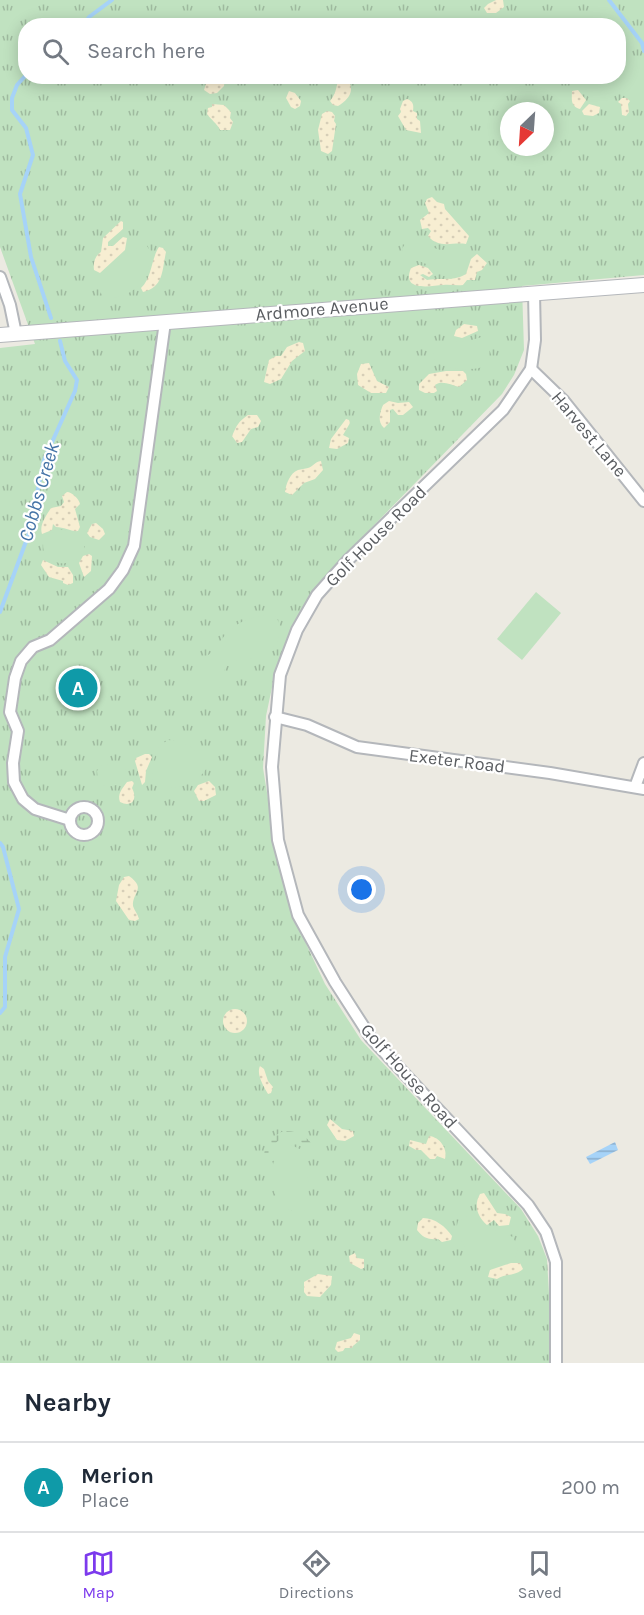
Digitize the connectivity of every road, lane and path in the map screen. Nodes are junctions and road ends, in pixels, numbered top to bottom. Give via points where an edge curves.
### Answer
1 (0, 277) edge
2 (644, 285) edge
3 (534, 293) junction
4 (165, 322) junction
5 (16, 334) junction
6 (0, 335) edge
7 (531, 369) junction
8 (644, 501) edge
9 (275, 717) junction
10 (644, 763) edge
11 (639, 788) edge
12 (70, 820) dead end
13 (556, 1363) edge

1 - 5 street
2 - 3 street, Ardmore Avenue
3 - 4 street, Ardmore Avenue
3 - 7 street, Golf House Road
4 - 5 street, Ardmore Avenue
4 - 12 street via 134,546 109,589 50,640 33,647 21,661 15,678 10,712 18,731 12,763 14,782 23,799 35,809
5 - 6 street, Ardmore Avenue
7 - 8 street, Harvest Lane via 563,400
7 - 9 street, Golf House Road via 503,410 317,595 297,630 280,675
9 - 11 street, Exeter Road via 307,725 357,747 550,772
9 - 13 street, Golf House Road via 272,767 278,840 298,915 334,982 371,1038 528,1205 546,1232 555,1262
10 - 11 street

